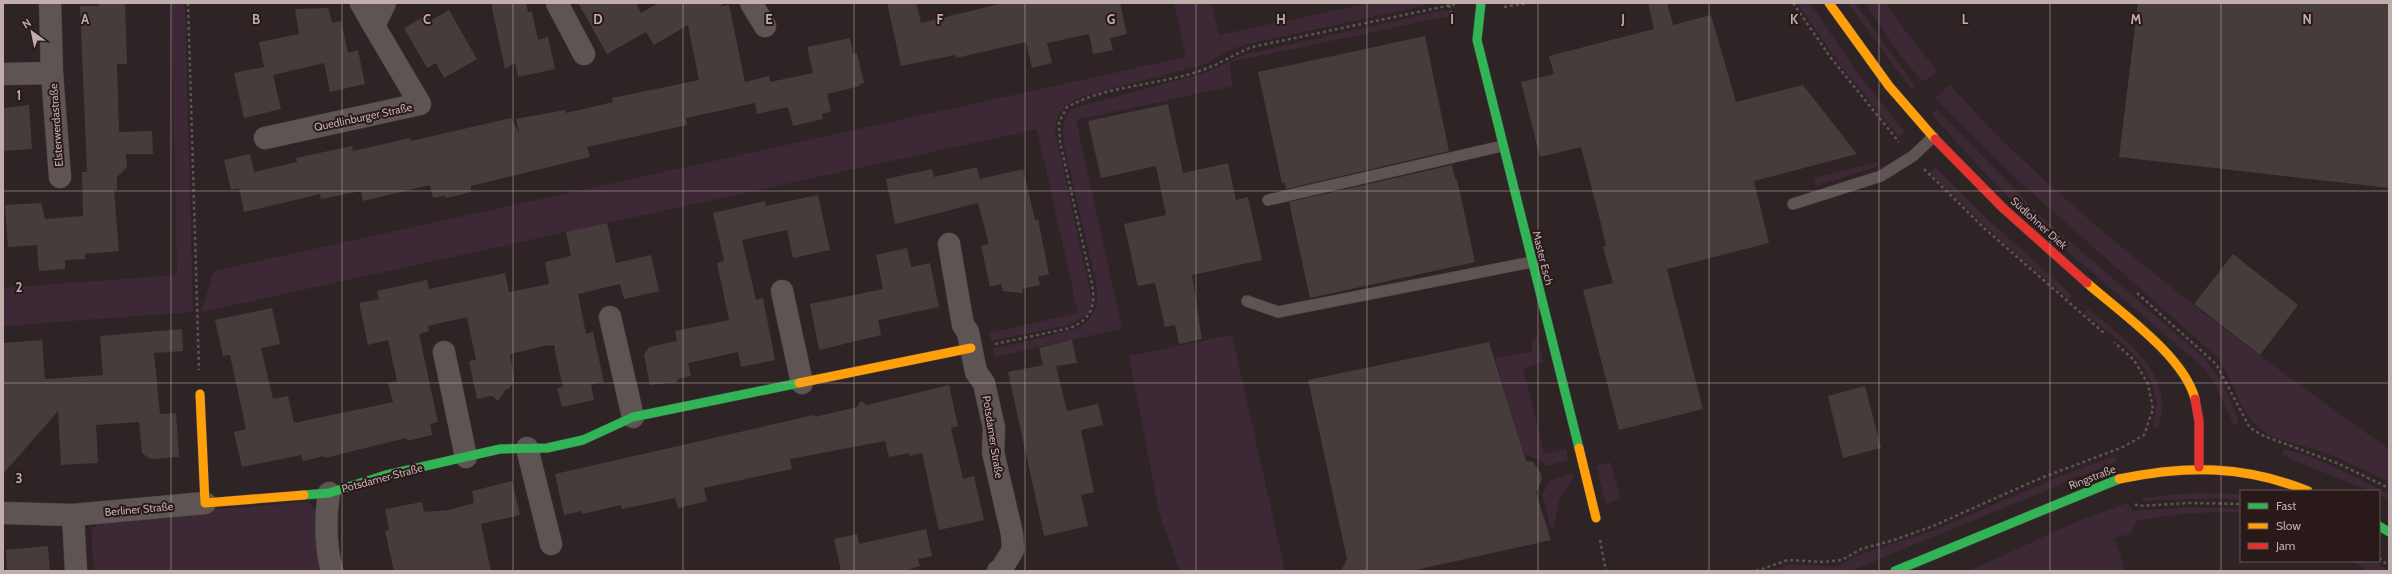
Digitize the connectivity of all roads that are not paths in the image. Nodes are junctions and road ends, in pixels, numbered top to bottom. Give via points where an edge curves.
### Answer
1 (50, 3) edge
2 (361, 3) edge
3 (385, 3) edge
4 (556, 3) edge
5 (751, 3) edge
6 (1481, 3) edge
7 (1829, 3) edge
8 (374, 26) junction
9 (765, 26) dead end
10 (584, 54) dead end
11 (52, 73) junction
12 (3, 74) edge
13 (1933, 137) junction
14 (265, 138) dead end
15 (1502, 146) junction
16 (60, 177) dead end
17 (1268, 200) dead end
18 (1793, 204) dead end
19 (949, 244) dead end
20 (1532, 262) junction
21 (782, 291) dead end
22 (1247, 300) dead end
23 (610, 317) dead end
24 (971, 348) junction
25 (444, 352) dead end
26 (802, 383) junction
27 (200, 394) road end
28 (633, 417) junction
29 (527, 448) junction
30 (466, 457) junction
31 (2198, 467) junction
32 (2305, 490) edge
33 (329, 493) junction
34 (205, 503) junction
35 (3, 513) edge
36 (73, 515) junction
37 (1596, 518) road end
38 (2380, 527) edge
39 (2389, 532) edge
40 (551, 544) dead end
41 (76, 571) edge
42 (332, 571) edge
43 (998, 571) edge
44 (1895, 571) edge

1 - 11 street, Elsterwerdastraße
2 - 8 street, Quedlinburger Straße
3 - 8 street
4 - 10 street
5 - 9 street
6 - 15 street, Master Esch via 1477,40
7 - 13 street, Südlohner Diek via 1909,112
8 - 14 street, Quedlinburger Straße via 420,104
11 - 12 street, Elsterwerdastraße
11 - 16 street, Elsterwerdastraße
13 - 18 lane via 1913,156 1880,176
13 - 31 street, Südlohner Diek via 2008,212 2181,368 2198,403
15 - 17 lane
15 - 20 street, Master Esch
19 - 24 street, Potsdamer Straße via 958,285 957,296
20 - 22 lane via 1278,312
20 - 37 street, Master Esch
21 - 26 street
23 - 28 street
24 - 26 street, Potsdamer Straße
24 - 43 street, Potsdamer Straße via 976,372 984,383 994,428 994,452 1012,534 1013,550
25 - 30 street
26 - 28 street, Potsdamer Straße
27 - 34 street
28 - 29 street, Potsdamer Straße via 583,440 547,448
29 - 30 street, Potsdamer Straße via 500,449
29 - 40 street
30 - 33 street, Potsdamer Straße via 386,475
31 - 32 street, Ringstraße via 2268,476
31 - 44 street, Ringstraße via 2163,470 2115,480
33 - 34 street, Berliner Straße
33 - 42 street, Potsdamer Straße via 326,517 328,555
34 - 36 street, Berliner Straße
35 - 36 street, Berliner Straße
36 - 41 street
38 - 39 street

